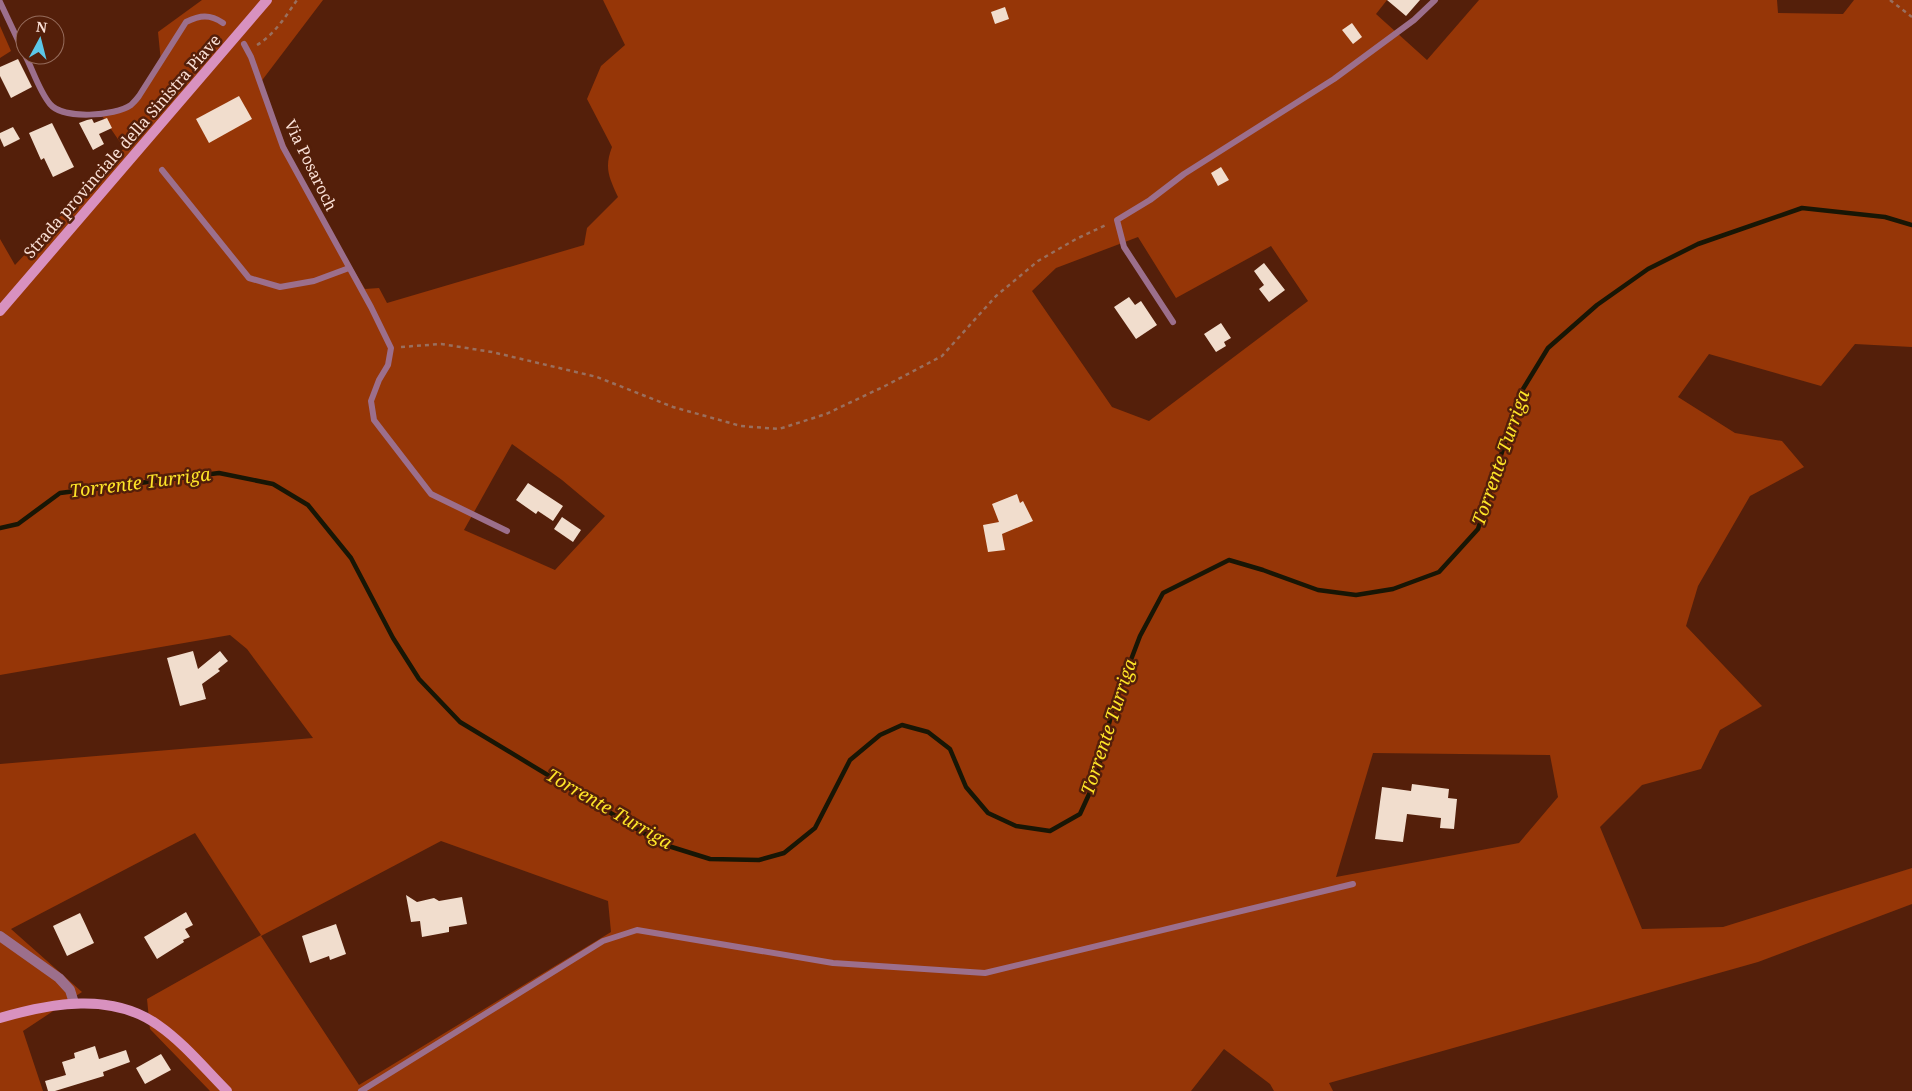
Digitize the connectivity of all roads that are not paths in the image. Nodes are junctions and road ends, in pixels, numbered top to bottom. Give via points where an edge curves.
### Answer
1 (267, 0) edge
2 (1435, 0) edge
3 (0, 2) edge
4 (223, 23) dead end
5 (15, 34) edge
6 (244, 44) dead end
7 (30, 65) edge
8 (162, 170) dead end
9 (349, 268) junction
10 (0, 311) edge
11 (1173, 322) dead end
12 (507, 531) dead end
13 (1353, 884) dead end
14 (0, 936) edge
15 (74, 1003) junction
16 (0, 1018) edge
17 (227, 1091) edge
18 (361, 1091) edge

1 - 10 main road, Strada provinciale della Sinistra Piave
2 - 11 lane via 1414,20 1334,79 1116,220 1124,247
3 - 5 lane
4 - 7 lane via 205,15 186,22 140,96 132,104 115,111 83,114 59,111 46,98
6 - 9 lane, Via Posaroch via 283,147
8 - 9 lane via 249,278 280,287 314,281
9 - 12 lane, Via Posaroch via 391,348 388,365 371,401 374,420 431,494
13 - 18 lane via 985,973 833,963 637,930 604,941
14 - 15 street via 60,978 70,990
15 - 16 main road via 36,1008
15 - 17 main road via 111,1006 145,1016 176,1039

